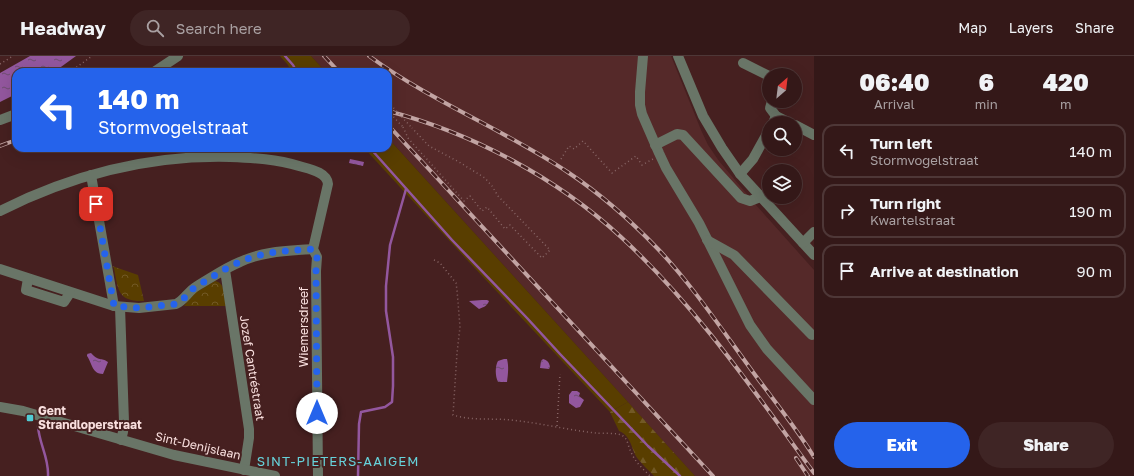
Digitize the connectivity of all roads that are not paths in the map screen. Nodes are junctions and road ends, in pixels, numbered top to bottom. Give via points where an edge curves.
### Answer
1 (178, 56) edge
2 (643, 56) edge
3 (678, 56) edge
4 (743, 63) dead end
5 (160, 68) edge
6 (762, 72) edge
7 (12, 116) edge
8 (0, 120) edge
9 (802, 129) edge
10 (814, 135) edge
11 (762, 143) edge
12 (655, 145) junction
13 (740, 174) junction
14 (91, 175) junction
15 (760, 197) junction
16 (0, 211) edge
17 (814, 232) edge
18 (707, 240) junction
19 (803, 243) junction
20 (313, 249) junction
21 (814, 255) edge
22 (0, 269) edge
23 (225, 270) junction
24 (116, 307) junction
25 (812, 335) dead end
26 (814, 400) edge
27 (0, 407) edge
28 (121, 440) junction
29 (244, 470) junction
30 (275, 476) edge
31 (318, 476) edge

1 - 5 street
2 - 12 street via 640,105
3 - 13 street via 703,116
4 - 6 street
7 - 8 street
9 - 10 street
11 - 13 street via 753,159
12 - 15 street via 677,134 683,135 741,198 750,201
12 - 18 street
13 - 15 street
14 - 16 street via 41,192
14 - 20 street, Wiemersdreef via 140,164 223,157 292,164 319,173 328,181
14 - 24 street
15 - 19 street
17 - 19 street
18 - 25 street via 734,254
18 - 26 street via 756,334
19 - 21 street
20 - 23 street via 270,252
20 - 31 street, Wiemersdreef via 317,257
22 - 24 street
23 - 24 street via 192,289 176,304 139,308
23 - 29 street, Jozef Cantréstraat via 249,428
24 - 28 street via 124,422
27 - 28 street, Sint-Denijslaan via 16,409
28 - 29 street, Sint-Denijslaan
29 - 30 street, Sint-Denijslaan

